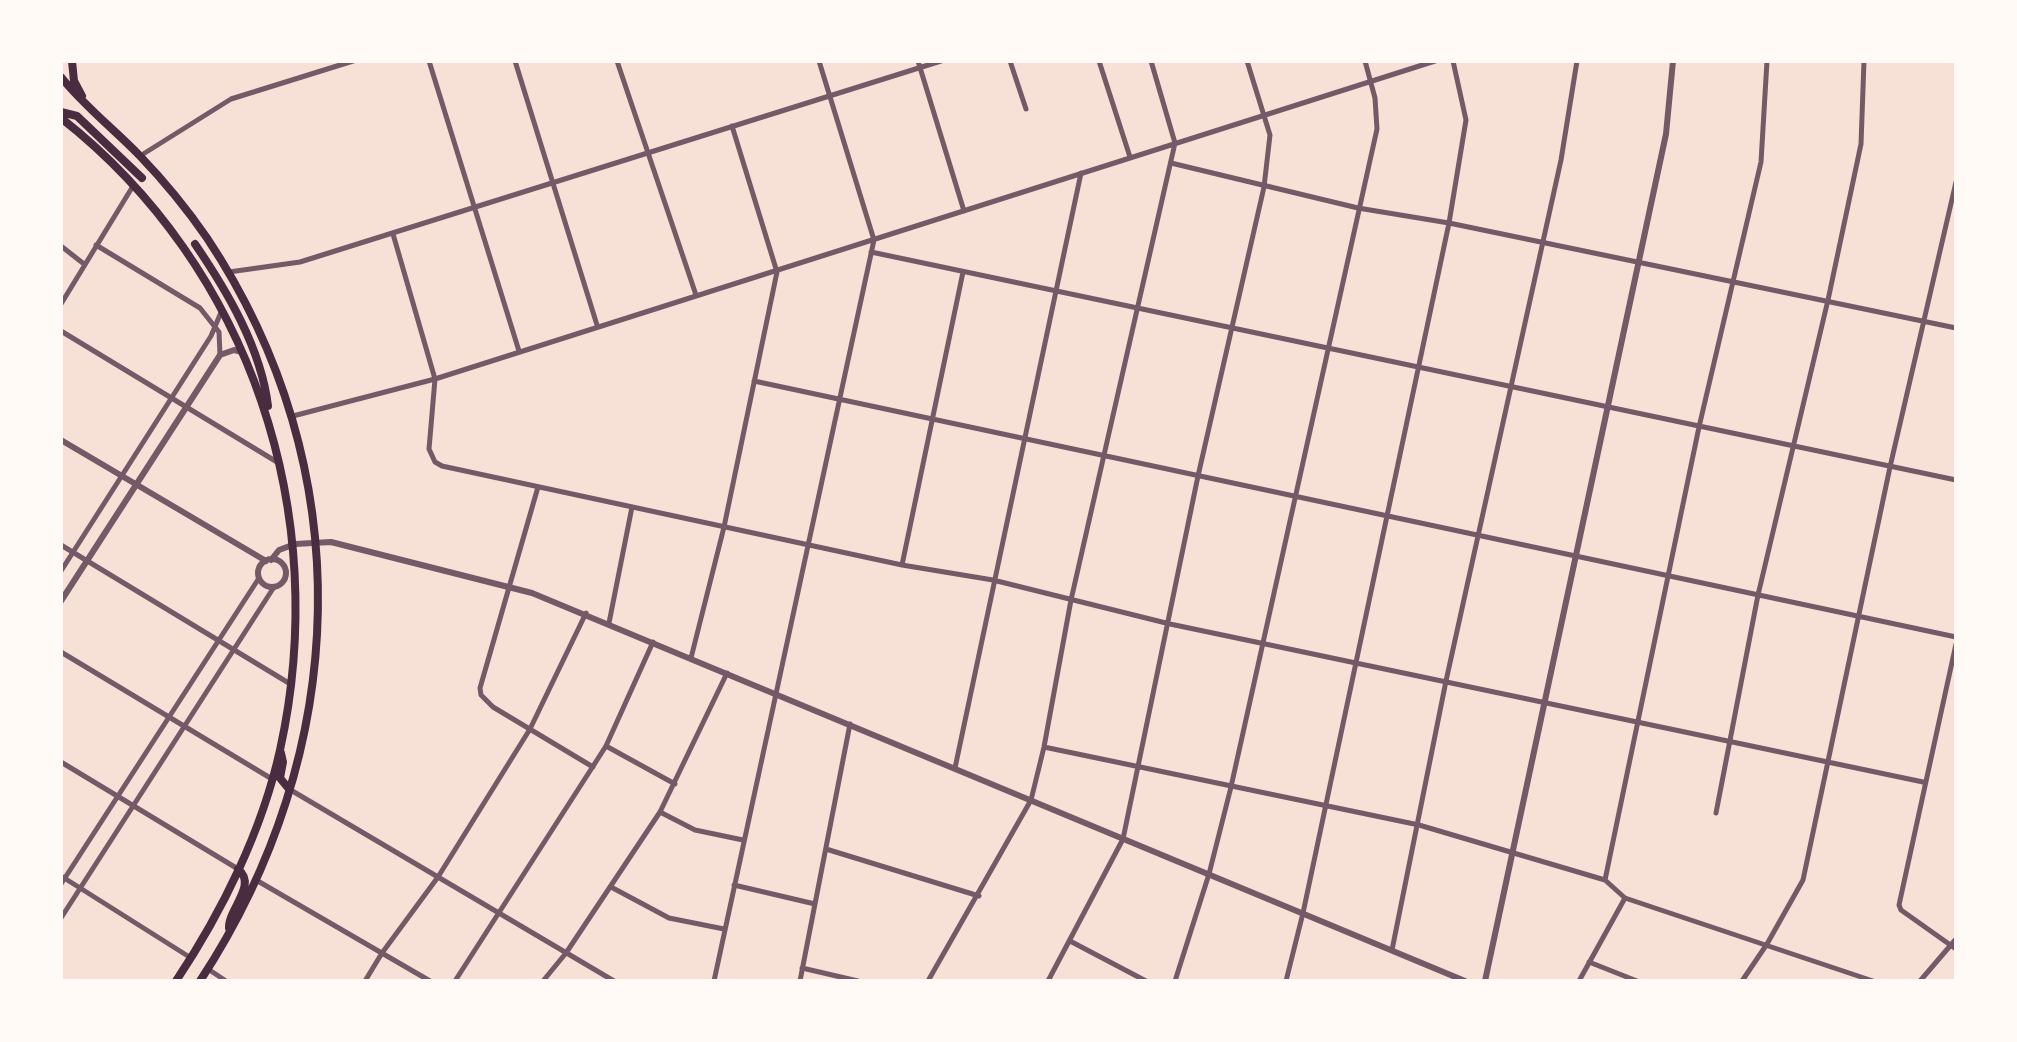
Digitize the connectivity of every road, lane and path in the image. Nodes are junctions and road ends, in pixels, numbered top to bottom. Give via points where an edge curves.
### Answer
1 (72, 61) edge
2 (353, 61) edge
3 (429, 61) edge
4 (515, 61) edge
5 (617, 61) edge
6 (818, 61) edge
7 (941, 61) edge
8 (1010, 61) edge
9 (1099, 61) edge
10 (1151, 61) edge
11 (1248, 61) edge
12 (1365, 61) edge
13 (1435, 61) edge
14 (1453, 61) edge
15 (1577, 61) edge
16 (1672, 61) edge
17 (1767, 61) edge
18 (1864, 61) edge
19 (919, 65) edge
20 (61, 77) edge
21 (1370, 82) junction
22 (829, 96) junction
23 (85, 102) junction
24 (1026, 108) dead end
25 (1264, 113) junction
26 (61, 115) edge
27 (732, 126) junction
28 (1175, 143) junction
29 (648, 154) junction
30 (140, 156) junction
31 (1130, 157) junction
32 (1171, 163) junction
33 (1082, 173) junction
34 (142, 178) dead end
35 (1956, 182) edge
36 (554, 183) junction
37 (133, 186) junction
38 (1264, 187) junction
39 (474, 208) junction
40 (1358, 208) junction
41 (964, 211) junction
42 (1449, 223) junction
43 (393, 234) junction
44 (874, 240) junction
45 (1543, 243) junction
46 (195, 244) dead end
47 (96, 245) junction
48 (61, 246) edge
49 (872, 253) junction
50 (1640, 262) junction
51 (84, 264) junction
52 (229, 272) junction
53 (777, 272) junction
54 (963, 272) junction
55 (1733, 281) junction
56 (1055, 291) junction
57 (696, 295) junction
58 (1828, 300) junction
59 (61, 304) edge
60 (1137, 308) junction
61 (222, 310) junction
62 (1923, 320) junction
63 (597, 325) junction
64 (216, 327) junction
65 (1232, 328) junction
66 (1956, 328) edge
67 (61, 331) edge
68 (1326, 348) junction
69 (519, 351) junction
70 (243, 353) junction
71 (219, 355) junction
72 (1418, 367) junction
73 (435, 379) junction
74 (754, 381) junction
75 (1513, 387) junction
76 (172, 398) junction
77 (841, 398) junction
78 (1607, 406) junction
79 (186, 407) junction
80 (293, 416) junction
81 (932, 417) junction
82 (270, 424) junction
83 (1699, 426) junction
84 (1023, 439) junction
85 (61, 440) edge
86 (1794, 446) junction
87 (1105, 457) junction
88 (281, 464) junction
89 (1890, 467) junction
90 (122, 474) junction
91 (1198, 475) junction
92 (1956, 480) edge
93 (136, 482) junction
94 (538, 487) junction
95 (1294, 497) junction
96 (632, 507) junction
97 (1387, 516) junction
98 (724, 527) junction
99 (1479, 536) junction
100 (317, 542) junction
101 (295, 544) junction
102 (810, 544) junction
103 (61, 545) edge
104 (74, 552) junction
105 (1575, 556) junction
106 (88, 560) junction
107 (269, 560) junction
108 (902, 565) junction
109 (61, 571) edge
110 (286, 574) junction
111 (296, 575) junction
112 (1668, 577) junction
113 (259, 578) junction
114 (993, 580) junction
115 (274, 587) junction
116 (507, 589) junction
117 (1758, 595) junction
118 (1071, 600) junction
119 (61, 601) edge
120 (586, 613) junction
121 (1861, 616) junction
122 (609, 623) junction
123 (1170, 624) junction
124 (1956, 637) edge
125 (218, 641) junction
126 (653, 642) junction
127 (1262, 643) junction
128 (1956, 644) edge
129 (233, 650) junction
130 (61, 652) edge
131 (691, 658) junction
132 (1354, 662) junction
133 (727, 673) junction
134 (1446, 681) junction
135 (292, 685) junction
136 (775, 693) junction
137 (1543, 701) junction
138 (168, 718) junction
139 (1636, 722) junction
140 (850, 724) junction
141 (184, 728) junction
142 (530, 729) junction
143 (1729, 742) junction
144 (606, 746) junction
145 (1044, 747) junction
146 (280, 750) junction
147 (1828, 761) junction
148 (61, 762) edge
149 (1137, 765) junction
150 (593, 767) junction
151 (955, 768) junction
152 (272, 779) junction
153 (1923, 782) junction
154 (675, 784) junction
155 (1231, 787) junction
156 (289, 789) junction
157 (118, 796) junction
158 (1031, 800) junction
159 (1325, 805) junction
160 (134, 806) junction
161 (660, 811) junction
162 (1716, 813) dead end
163 (1419, 825) junction
164 (1123, 839) junction
165 (743, 840) junction
166 (826, 849) junction
167 (1513, 856) junction
168 (238, 869) junction
169 (1209, 874) junction
170 (438, 877) junction
171 (62, 880) edge
172 (256, 880) junction
173 (1605, 880) junction
174 (734, 885) junction
175 (611, 887) junction
176 (80, 888) junction
177 (979, 896) junction
178 (1625, 898) junction
179 (815, 904) junction
180 (1303, 913) junction
181 (500, 914) junction
182 (61, 918) edge
183 (724, 929) junction
184 (229, 931) junction
185 (1956, 939) edge
186 (1070, 941) junction
187 (1767, 944) junction
188 (1953, 947) edge
189 (1392, 950) junction
190 (382, 953) junction
191 (566, 953) junction
192 (191, 958) junction
193 (1589, 962) junction
194 (802, 968) junction
195 (208, 969) junction
196 (176, 981) edge
197 (200, 981) edge
198 (226, 981) edge
199 (365, 981) edge
200 (430, 981) edge
201 (455, 981) edge
202 (543, 981) edge
203 (614, 981) edge
204 (713, 981) edge
205 (800, 981) edge
206 (858, 981) edge
207 (928, 981) edge
208 (1048, 981) edge
209 (1146, 981) edge
210 (1175, 981) edge
211 (1286, 981) edge
212 (1465, 981) edge
213 (1485, 981) edge
214 (1579, 981) edge
215 (1637, 981) edge
216 (1742, 981) edge
217 (1873, 981) edge
218 (1920, 981) edge

1 - 23 highway via 74,81
2 - 30 street via 231,99
3 - 39 street
4 - 36 street
5 - 29 street
6 - 22 street
7 - 19 street
8 - 24 street
9 - 31 street
10 - 28 street
11 - 25 street
12 - 21 street
13 - 21 street
14 - 42 street via 1466,120
15 - 45 street
16 - 50 street via 1666,134
17 - 55 street via 1760,162
18 - 58 street via 1861,144
19 - 22 street
19 - 41 street
20 - 23 highway
21 - 25 street
21 - 40 street via 1377,129
22 - 27 street
22 - 44 street
23 - 30 highway
25 - 28 street
25 - 38 street via 1270,135
26 - 34 highway via 77,116
26 - 37 highway
27 - 29 street
27 - 53 street
28 - 31 street
28 - 32 street
29 - 36 street
29 - 57 street
30 - 52 highway via 173,193
31 - 33 street
32 - 38 street
32 - 60 street
33 - 41 street
33 - 56 street
35 - 62 street
36 - 39 street
36 - 63 street
37 - 47 street
37 - 61 highway via 198,268
38 - 40 street
38 - 65 street
39 - 43 street
39 - 69 street
40 - 42 street
40 - 68 street
41 - 44 street
42 - 45 street
42 - 72 street
43 - 52 street via 300,262
43 - 73 street
44 - 49 street
44 - 53 street
45 - 50 street
45 - 75 street
46 - 82 highway via 248,339 262,376
47 - 51 street
47 - 64 street via 201,308
48 - 51 street
49 - 54 street
49 - 77 street
50 - 55 street
50 - 78 street
51 - 59 street
52 - 80 highway via 253,317
53 - 57 street
53 - 74 street
54 - 56 street
54 - 81 street
55 - 58 street
55 - 83 street
56 - 60 street
56 - 84 street
57 - 63 street
58 - 62 street
58 - 86 street
60 - 65 street
60 - 87 street
61 - 64 street
61 - 70 highway
62 - 66 street
62 - 89 street
63 - 69 street
64 - 71 street
64 - 76 street
65 - 68 street
65 - 91 street
67 - 76 street
68 - 72 street
68 - 95 street
69 - 73 street
70 - 71 street via 234,350
70 - 82 highway
71 - 79 street
72 - 75 street
72 - 97 street
73 - 80 street
73 - 94 street via 429,449 435,462
74 - 77 street
74 - 98 street
75 - 78 street
75 - 99 street
76 - 79 street
76 - 90 street
77 - 81 street
77 - 102 street
78 - 83 street
78 - 105 street
79 - 88 street
79 - 93 street
80 - 100 highway
81 - 84 street
81 - 108 street
82 - 88 highway
83 - 86 street
83 - 112 street
84 - 87 street
84 - 114 street
85 - 90 street
86 - 89 street
86 - 117 street
87 - 91 street
87 - 118 street
88 - 101 highway
89 - 92 street
89 - 121 street
90 - 93 street
90 - 104 street
91 - 95 street
91 - 123 street
93 - 106 street
93 - 107 street
94 - 96 street
94 - 116 street
95 - 97 street
95 - 127 street
96 - 98 street
96 - 122 street
97 - 99 street
97 - 132 street
98 - 102 street
98 - 131 street
99 - 105 street
99 - 134 street
100 - 101 street
100 - 116 street
100 - 156 highway via 316,654 303,739
101 - 107 street
101 - 111 highway
102 - 108 street
102 - 136 street
103 - 104 street
104 - 106 street
104 - 109 street
105 - 112 street
105 - 137 street
106 - 119 street
106 - 125 street
107 - 110 street via 283,565
107 - 113 street via 259,570
108 - 114 street
110 - 111 street
110 - 115 street
111 - 135 highway
112 - 117 street
112 - 139 street
113 - 115 street
113 - 125 street
114 - 118 street
114 - 151 street
115 - 129 street
116 - 120 street
116 - 142 street via 481,676 481,695
117 - 121 street
117 - 143 street
118 - 123 street
118 - 145 street
120 - 122 street
120 - 142 street
121 - 124 street
121 - 147 street
122 - 126 street
123 - 127 street
123 - 149 street
125 - 129 street
125 - 138 street
126 - 131 street
126 - 144 street
127 - 132 street
127 - 155 street
128 - 153 street
129 - 135 street
129 - 141 street
130 - 138 street
131 - 133 street
132 - 134 street
132 - 159 street
133 - 136 street
133 - 154 street
134 - 137 street
134 - 163 street
135 - 146 highway
136 - 140 street
136 - 165 street
137 - 139 street
137 - 167 street
138 - 141 street
138 - 157 street
139 - 143 street
139 - 173 street
140 - 151 street
140 - 166 street
141 - 152 street
141 - 160 street
142 - 150 street
142 - 170 street
143 - 147 street
143 - 162 street
144 - 150 street
144 - 154 street
145 - 149 street
145 - 158 street
146 - 152 highway
146 - 156 highway via 280,778
147 - 153 street
147 - 187 street via 1803,880
148 - 157 street
149 - 155 street
149 - 164 street
150 - 181 street
151 - 158 street
152 - 168 highway
153 - 188 street via 1899,908
154 - 161 street
155 - 159 street
155 - 169 street
156 - 170 street
156 - 172 highway
157 - 160 street
157 - 171 street
158 - 164 street
158 - 177 street
159 - 163 street
159 - 180 street
160 - 168 street
160 - 176 street
161 - 165 street via 695,830
161 - 175 street
163 - 167 street
163 - 189 street
164 - 169 street
164 - 186 street
165 - 174 street
166 - 177 street
166 - 179 street
167 - 173 street
167 - 213 street
168 - 184 highway via 246,883 229,920
168 - 192 highway
169 - 180 street
169 - 210 street
170 - 181 street
170 - 190 street
171 - 176 street
172 - 184 highway
172 - 190 street
173 - 178 street
174 - 179 street
174 - 183 street
175 - 183 street via 669,918
175 - 191 street
176 - 182 street
176 - 192 street
177 - 207 street
178 - 187 street
178 - 193 street
179 - 194 street
180 - 189 street
180 - 211 street
181 - 191 street
181 - 201 street
183 - 204 street
184 - 195 highway
185 - 188 street
186 - 208 street
186 - 209 street
187 - 216 street
187 - 217 street
188 - 218 street
189 - 212 street
190 - 199 street
190 - 200 street
191 - 202 street
191 - 203 street
192 - 196 highway
193 - 214 street
193 - 215 street
194 - 205 street
194 - 206 street
195 - 197 highway
195 - 198 street

